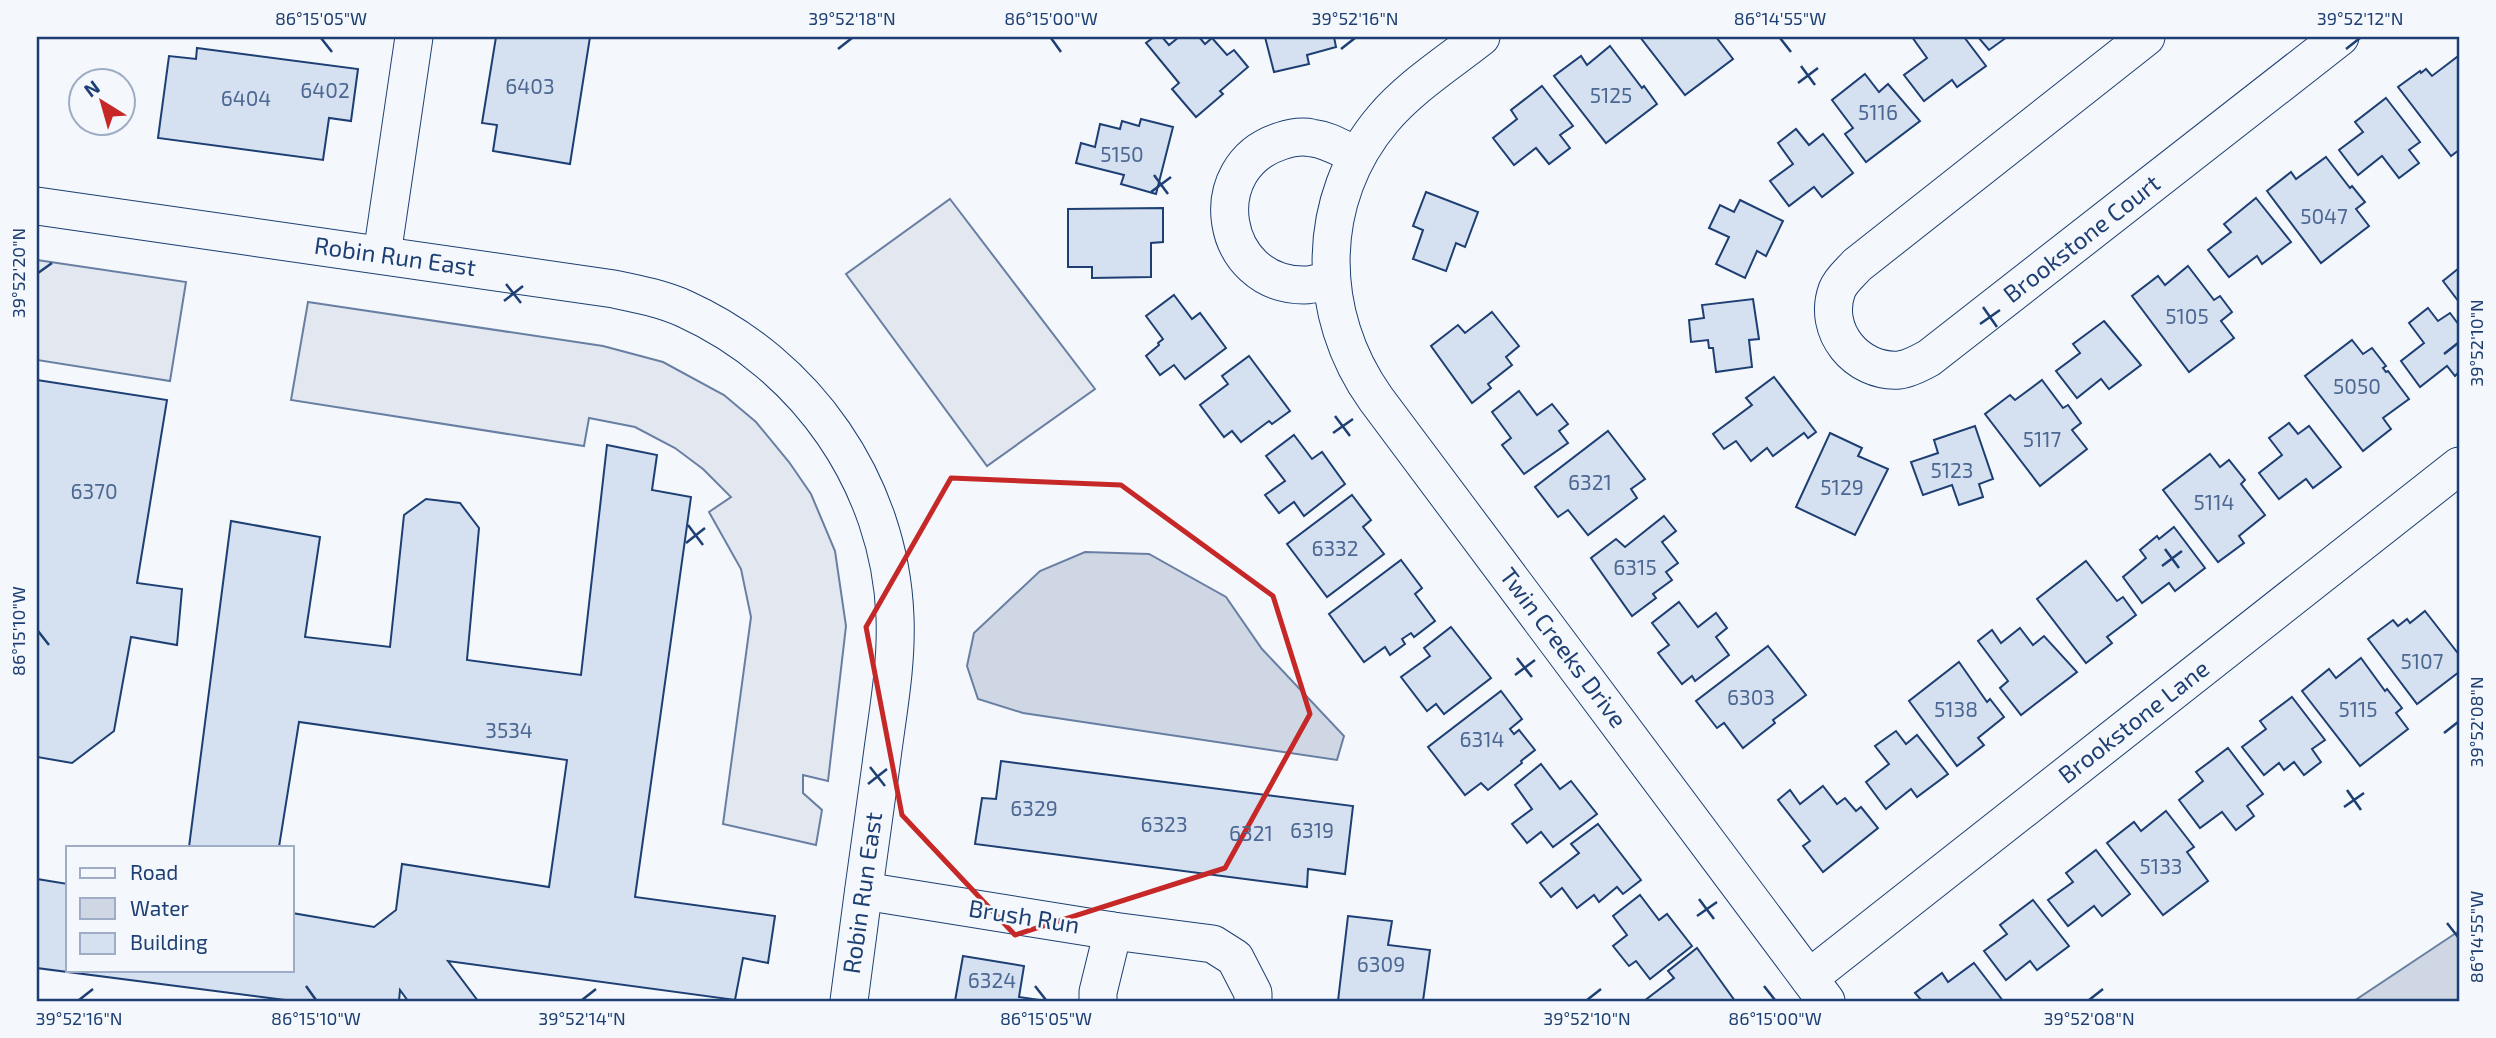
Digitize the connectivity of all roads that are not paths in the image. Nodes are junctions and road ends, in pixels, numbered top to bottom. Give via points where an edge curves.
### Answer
1 (414, 37) edge
2 (1480, 37) edge
3 (2147, 37) edge
4 (2340, 37) edge
5 (1357, 156) junction
6 (37, 206) edge
7 (382, 255) junction
8 (1330, 280) junction
9 (2459, 466) edge
10 (864, 891) junction
11 (1113, 931) junction
12 (1817, 990) edge
13 (1253, 997) edge
14 (849, 1001) edge
15 (1098, 1001) edge

1 - 7 street
2 - 5 street, Twin Creeks Drive via 1403,97
3 - 4 street, Brookstone Court via 1846,276 1834,303 1835,321 1843,341 1858,359 1871,367 1901,370 1929,358
5 - 8 street, Twin Creeks Drive via 1335,215
5 - 8 street via 1309,137 1272,144 1250,159 1232,191 1232,233 1255,268 1293,284
6 - 7 street, Robin Run East
7 - 10 street, Robin Run East via 614,289 685,309 762,355 822,417 864,485 884,543 893,588 895,663
8 - 12 street, Twin Creeks Drive via 1345,343 1367,387
9 - 12 street, Brookstone Lane
10 - 11 street, Brush Run
10 - 14 street, Robin Run East
11 - 13 street via 1213,944 1235,958
11 - 15 street, Brush Run

